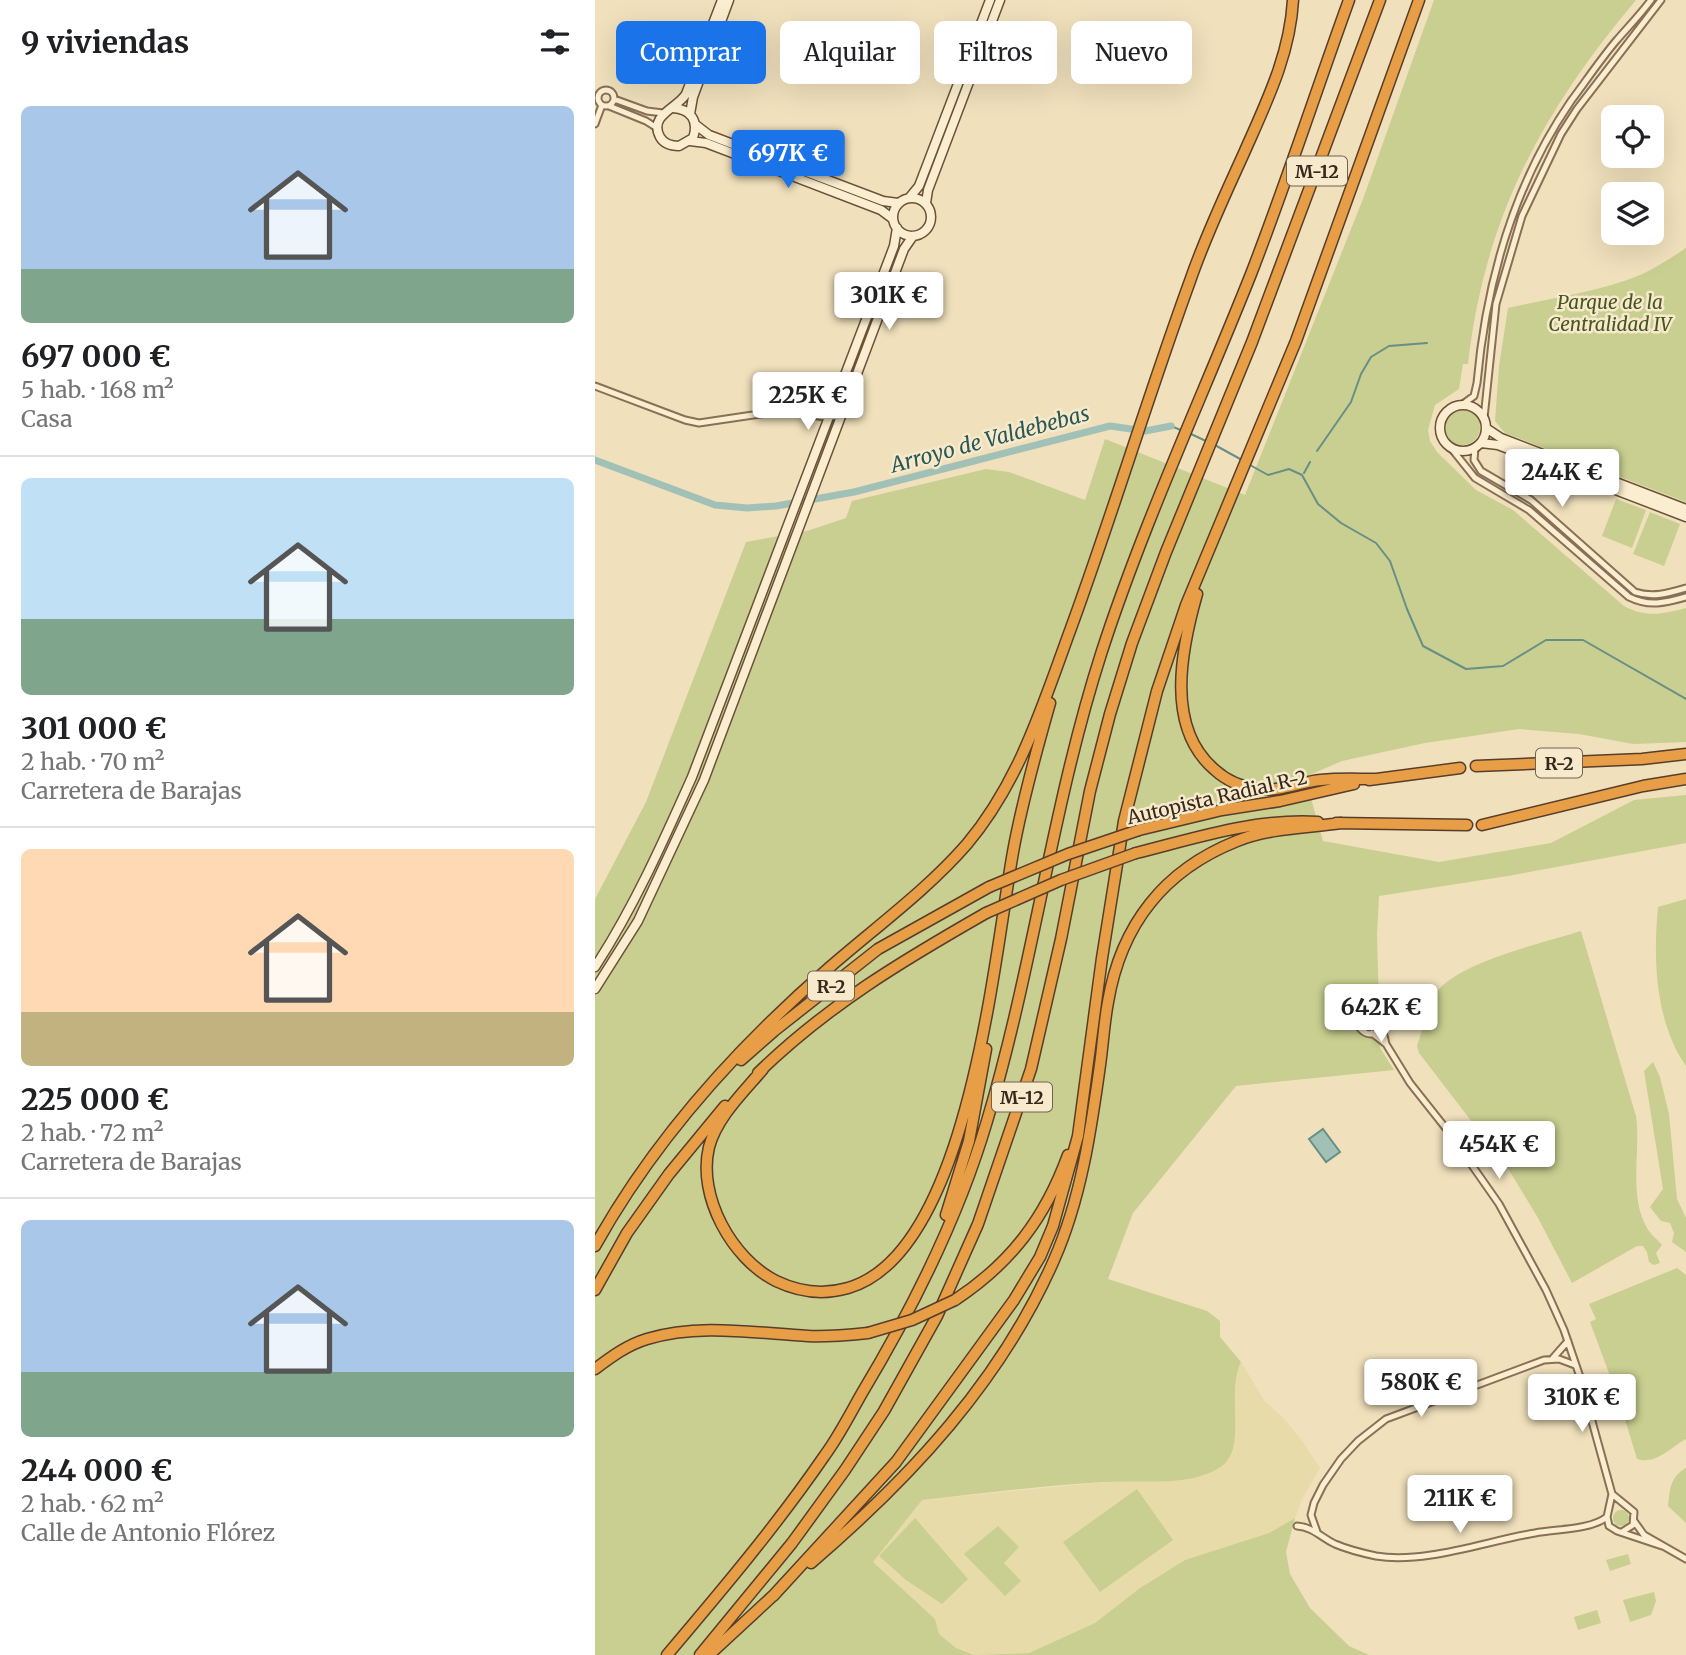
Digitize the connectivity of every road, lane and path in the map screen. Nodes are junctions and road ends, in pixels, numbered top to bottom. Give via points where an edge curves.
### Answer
1 (722, 0) edge
2 (729, 0) edge
3 (989, 0) edge
4 (1000, 0) edge
5 (1293, 0) edge
6 (1349, 0) edge
7 (1380, 0) edge
8 (1419, 0) edge
9 (1651, 0) edge
10 (1661, 0) edge
11 (614, 99) junction
12 (605, 105) junction
13 (673, 108) junction
14 (663, 113) junction
15 (690, 114) junction
16 (595, 124) edge
17 (695, 125) junction
18 (657, 128) junction
19 (690, 141) junction
20 (910, 197) junction
21 (898, 203) junction
22 (926, 203) junction
23 (893, 219) junction
24 (897, 228) junction
25 (913, 236) junction
26 (595, 386) edge
27 (1463, 404) junction
28 (842, 415) junction
29 (1484, 418) junction
30 (828, 419) junction
31 (1486, 428) junction
32 (1478, 445) junction
33 (1451, 448) junction
34 (1686, 509) edge
35 (1686, 517) edge
36 (1210, 550) junction
37 (1686, 588) edge
38 (1084, 592) junction
39 (1686, 597) edge
40 (1686, 754) edge
41 (1476, 766) dead end
42 (1460, 768) dead end
43 (1374, 779) junction
44 (1686, 779) edge
45 (1341, 823) junction
46 (1467, 825) dead end
47 (1482, 825) dead end
48 (1001, 929) junction
49 (595, 967) edge
50 (595, 989) edge
51 (1382, 1027) junction
52 (1372, 1033) junction
53 (1386, 1044) junction
54 (763, 1069) junction
55 (1086, 1076) junction
56 (691, 1109) junction
57 (595, 1246) edge
58 (595, 1290) edge
59 (908, 1309) junction
60 (1567, 1341) junction
61 (1553, 1358) junction
62 (1576, 1366) junction
63 (595, 1368) edge
64 (1612, 1494) junction
65 (1623, 1503) junction
66 (1610, 1508) junction
67 (1311, 1515) junction
68 (1607, 1517) junction
69 (1634, 1521) junction
70 (1317, 1532) junction
71 (1622, 1532) junction
72 (1661, 1546) junction
73 (1686, 1559) edge
74 (773, 1596) junction
75 (667, 1655) edge
76 (700, 1655) edge
77 (709, 1655) edge

1 - 13 street via 686,94
2 - 15 street
3 - 20 street via 919,186
4 - 22 street
5 - 38 highway via 1289,34 1274,85 1191,276
6 - 59 highway, M-12 via 1253,269 1119,601 1083,713 1017,1015 986,1125 946,1230
7 - 76 highway, M-12 via 1252,342 1132,643 1090,791 1031,1069 978,1224 937,1316 884,1410 792,1543
8 - 36 highway via 1323,267
9 - 27 street via 1570,104 1537,162 1506,237 1487,302 1474,396
10 - 29 street via 1561,134 1522,216 1496,304
11 - 12 street
11 - 12 street via 611,92 603,91 598,99
11 - 14 street
12 - 16 street
12 - 18 street
13 - 14 street
13 - 15 street
14 - 18 street
15 - 17 street
17 - 19 street
17 - 21 street via 709,135
18 - 19 street via 666,144
19 - 23 street via 731,152 881,210
20 - 21 street
20 - 22 street
21 - 23 street
22 - 25 street via 932,214 929,226
23 - 24 street
24 - 25 street
24 - 30 street
25 - 28 street via 904,249
26 - 30 street via 699,422 787,410
27 - 29 street
27 - 33 street via 1448,409 1440,422 1443,440
28 - 30 street
28 - 50 street via 704,780 638,920
29 - 31 street
30 - 49 street via 686,789 654,862
31 - 32 street
31 - 34 street via 1501,438
32 - 33 street via 1463,451
32 - 35 street via 1498,445
32 - 37 street via 1474,460 1481,471 1531,500 1635,592 1646,596
33 - 39 street via 1475,478 1529,510 1629,597 1655,604
36 - 43 highway via 1189,625 1182,677 1185,719 1206,763 1224,778 1252,788
36 - 55 highway via 1172,646 1134,774
38 - 48 highway via 1027,790
38 - 56 highway via 1027,749 986,820 936,876 771,1022
40 - 41 highway, R-2
42 - 43 highway, Autopista Radial R-2 / R-2
43 - 56 highway, Autopista Radial R-2 / R-2, bridge via 1139,830 989,887 877,949 774,1031
44 - 47 highway, R-2
45 - 46 highway, Autopista Radial R-2 / R-2
45 - 54 highway, Autopista Radial R-2 / R-2, bridge via 1292,820 1226,830 1136,853 1061,880 986,912 883,973
45 - 74 highway via 1238,840 1199,859 1156,894 1132,927 1118,961 1077,1191 1055,1259 1031,1306 960,1415 926,1454 886,1496
48 - 54 highway via 974,1078 942,1177 905,1245 856,1285 817,1292 776,1281 737,1247 717,1213 708,1180 709,1147 724,1117
48 - 59 highway via 969,1140 941,1229
51 - 52 street
51 - 52 street via 1379,1011 1363,1011 1358,1024
51 - 53 street
52 - 53 street
53 - 60 street via 1499,1204 1532,1261
54 - 58 highway, R-2 via 669,1174 627,1233
55 - 63 highway, bridge via 1070,1150 1051,1199 1005,1261 955,1300 868,1333 686,1332 646,1339
55 - 74 highway via 1066,1188 1040,1257 1020,1291 896,1462
56 - 57 highway, R-2 via 647,1164
59 - 75 highway, M-12 via 827,1452 755,1550
60 - 61 street
60 - 62 street
61 - 62 street
61 - 67 street via 1386,1419 1341,1459
62 - 64 street
64 - 65 street
64 - 66 street
65 - 66 street
65 - 69 street via 1634,1512
66 - 68 street
67 - 70 street
67 - 70 street via 1297,1526
68 - 70 street via 1586,1526 1404,1557 1358,1552
68 - 71 street via 1613,1529
69 - 71 street
69 - 72 street
71 - 72 street
72 - 73 street
74 - 77 highway

